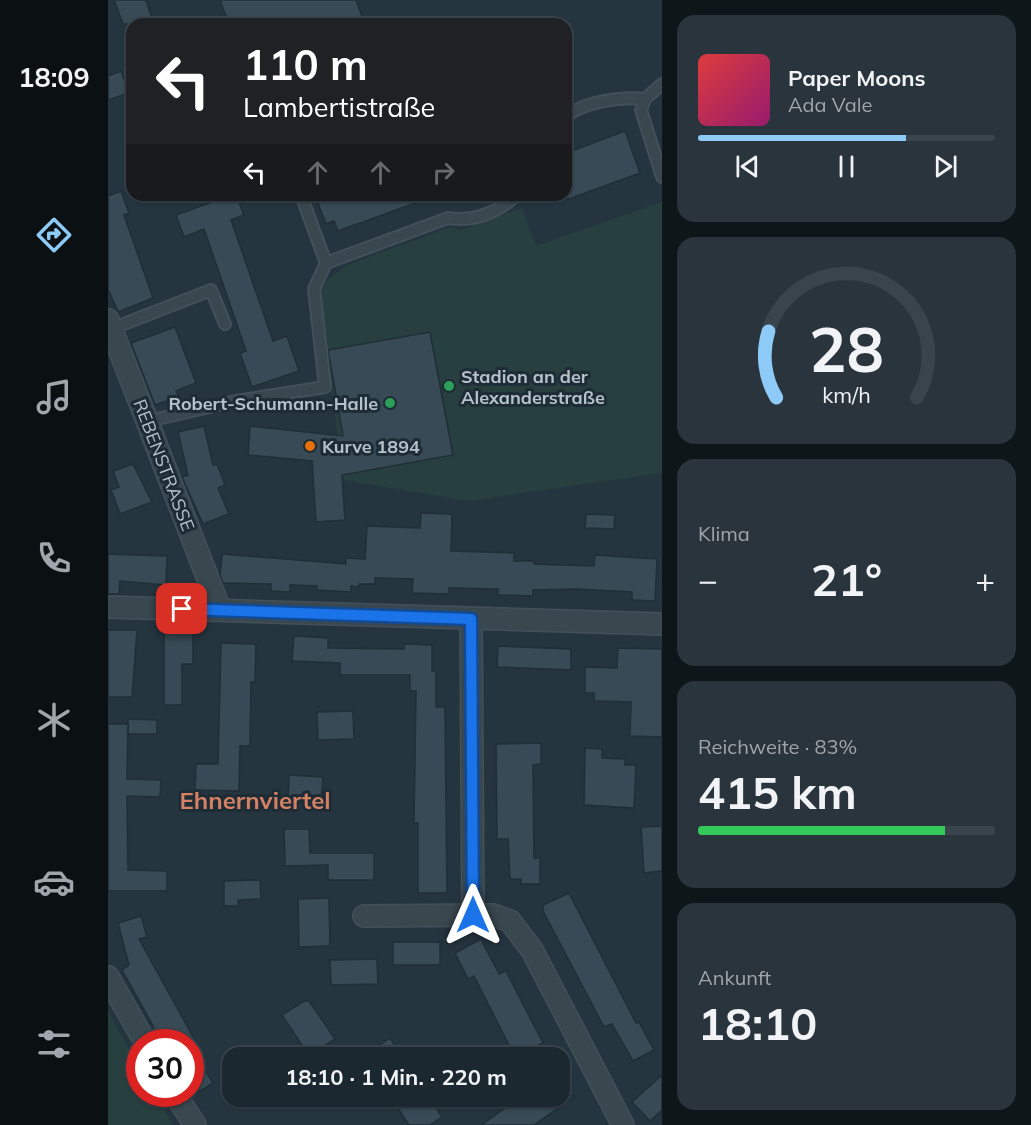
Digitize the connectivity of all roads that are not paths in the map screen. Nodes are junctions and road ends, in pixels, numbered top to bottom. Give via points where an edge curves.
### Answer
1 (662, 84) edge
2 (645, 99) junction
3 (572, 111) edge
4 (662, 177) edge
5 (303, 201) edge
6 (511, 201) edge
7 (326, 263) junction
8 (110, 324) edge
9 (225, 324) dead end
10 (148, 421) junction
11 (108, 607) edge
12 (220, 610) junction
13 (471, 619) junction
14 (662, 624) edge
15 (473, 915) junction
16 (364, 916) dead end
17 (108, 978) edge
18 (138, 1029) edge
19 (183, 1107) edge
20 (195, 1125) edge
21 (623, 1125) edge

1 - 2 lane
2 - 3 lane via 626,97
2 - 4 lane via 641,110
5 - 7 lane
6 - 7 lane via 465,221 448,218
7 - 10 lane via 314,289 325,387 236,401
8 - 9 lane via 211,290
8 - 10 street, REBENSTRASSE
10 - 12 street, REBENSTRASSE
11 - 12 street
12 - 13 street
13 - 14 street
13 - 15 street
15 - 16 street
15 - 21 street via 494,915 510,921 522,933
17 - 18 street
19 - 20 street

